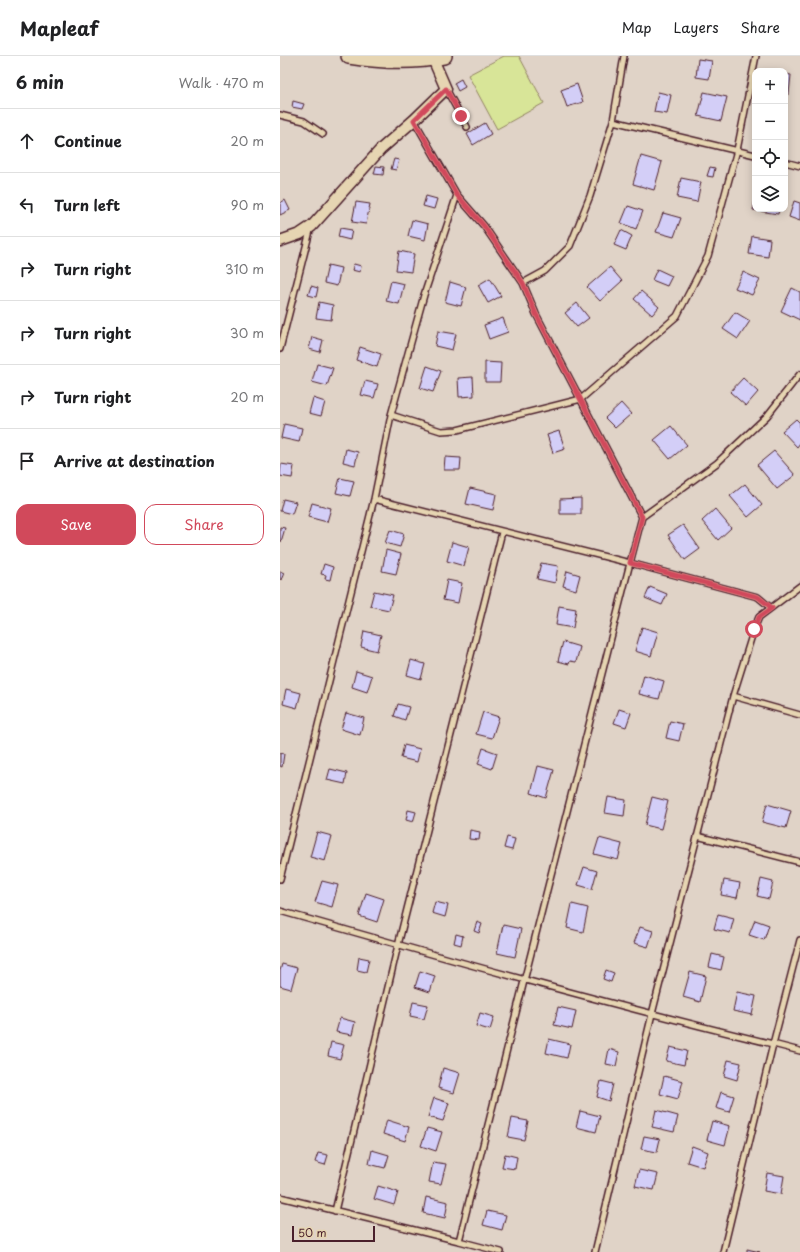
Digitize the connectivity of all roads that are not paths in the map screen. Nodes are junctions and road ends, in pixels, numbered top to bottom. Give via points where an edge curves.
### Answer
1 (349, 56) edge
2 (624, 56) edge
3 (756, 56) edge
4 (438, 57) edge
5 (446, 89) junction
6 (280, 115) edge
7 (414, 120) junction
8 (612, 121) junction
9 (467, 127) dead end
10 (323, 134) dead end
11 (737, 150) junction
12 (752, 154) edge
13 (788, 163) edge
14 (800, 166) edge
15 (457, 195) junction
16 (312, 226) junction
17 (280, 241) edge
18 (523, 283) junction
19 (280, 349) edge
20 (800, 374) edge
21 (580, 399) junction
22 (391, 416) junction
23 (374, 499) junction
24 (642, 517) junction
25 (502, 532) junction
26 (630, 563) junction
27 (800, 586) edge
28 (772, 608) junction
29 (733, 696) junction
30 (800, 715) edge
31 (697, 836) junction
32 (800, 862) edge
33 (280, 879) edge
34 (280, 911) edge
35 (800, 940) edge
36 (398, 945) junction
37 (524, 981) junction
38 (652, 1014) junction
39 (773, 1044) junction
40 (800, 1051) edge
41 (280, 1197) edge
42 (335, 1211) junction
43 (459, 1241) junction
44 (501, 1252) edge
45 (595, 1252) edge
46 (724, 1252) edge

1 - 4 street via 378,61
2 - 8 lane
3 - 11 lane
4 - 5 street
5 - 7 street
5 - 9 lane
6 - 10 lane via 304,121
7 - 15 lane
7 - 16 street via 381,149
8 - 11 lane
8 - 18 lane via 590,196 570,246 545,271
11 - 12 lane
11 - 21 lane via 708,256 677,316
13 - 14 lane
15 - 18 lane via 484,226
15 - 22 lane via 424,295
16 - 17 street via 300,234
16 - 19 lane
18 - 21 lane via 536,314
20 - 24 lane via 767,416 717,463
21 - 22 lane via 457,430 441,431
21 - 24 lane
22 - 23 lane
23 - 25 lane
23 - 33 lane
24 - 26 lane
25 - 26 lane
25 - 36 lane
26 - 28 lane via 758,597
26 - 37 lane
27 - 28 lane
28 - 29 lane via 759,617
29 - 30 lane
29 - 31 lane
31 - 32 lane
31 - 38 lane
34 - 36 lane
35 - 39 lane
36 - 37 lane
36 - 42 lane
37 - 38 lane
37 - 43 lane
38 - 39 lane
38 - 45 lane
39 - 40 lane
39 - 46 lane
41 - 42 lane
42 - 43 lane
43 - 44 lane

